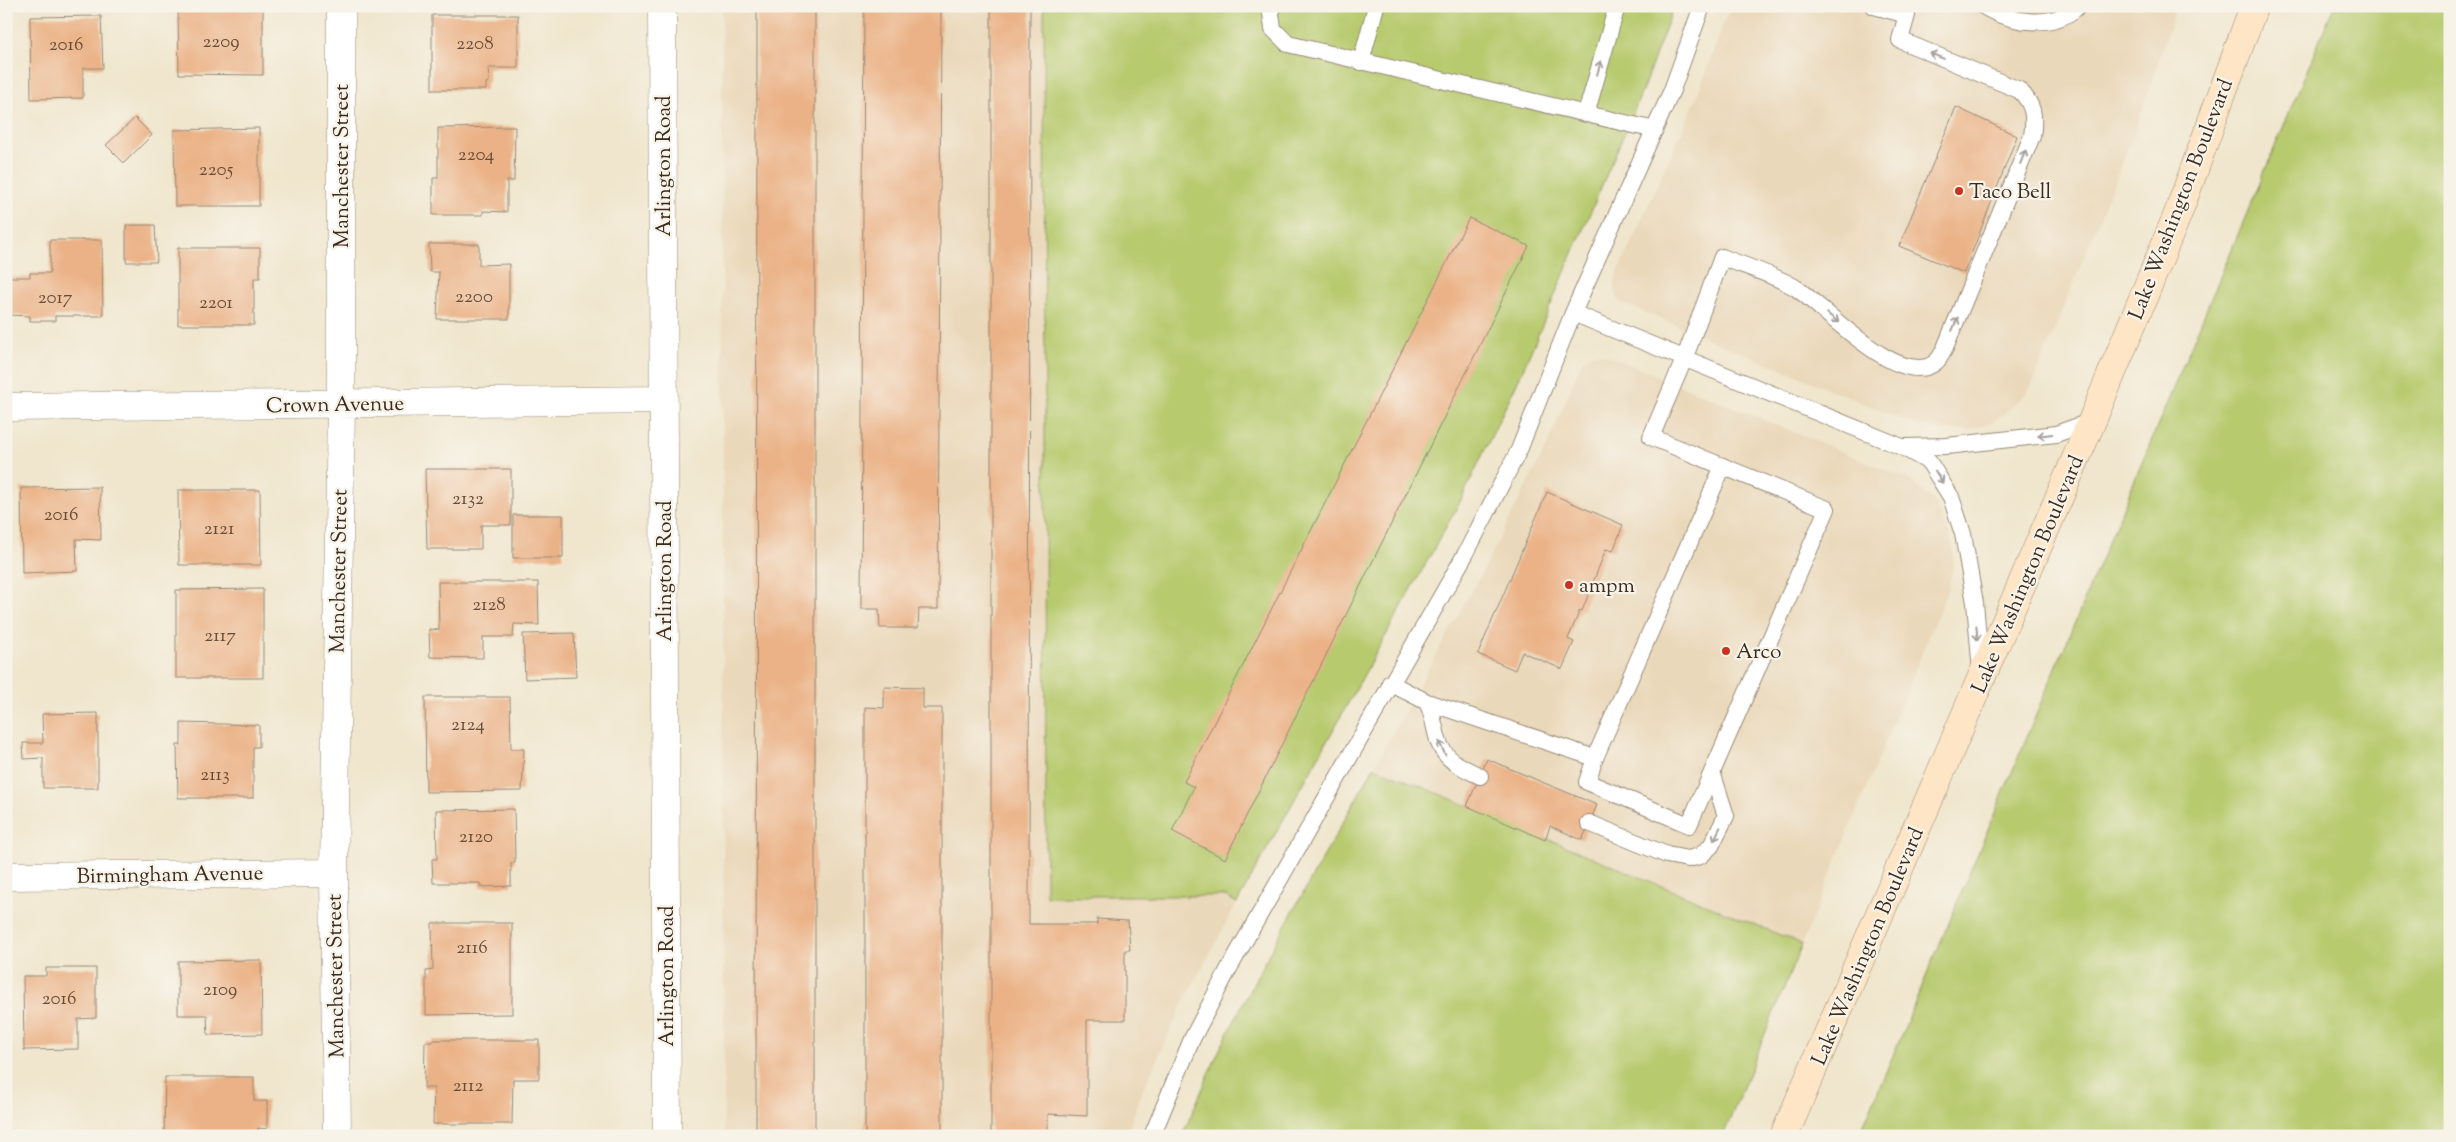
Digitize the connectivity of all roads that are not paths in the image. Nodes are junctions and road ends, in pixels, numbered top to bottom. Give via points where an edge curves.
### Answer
1 (341, 6) edge
2 (662, 6) edge
3 (1270, 6) edge
4 (1376, 6) edge
5 (1617, 6) edge
6 (1702, 6) edge
7 (1874, 6) edge
8 (1983, 6) edge
9 (2078, 6) edge
10 (2254, 6) edge
11 (1361, 62) junction
12 (1586, 114) junction
13 (1655, 130) junction
14 (1573, 313) junction
15 (1685, 357) junction
16 (663, 400) junction
17 (340, 404) junction
18 (6, 407) edge
19 (2092, 421) junction
20 (1902, 447) junction
21 (1723, 466) junction
22 (1982, 681) junction
23 (1390, 683) junction
24 (1427, 702) junction
25 (1595, 758) junction
26 (1712, 772) junction
27 (1480, 776) dead end
28 (1589, 823) dead end
29 (334, 872) junction
30 (6, 876) edge
31 (337, 1136) edge
32 (667, 1136) edge
33 (1152, 1136) edge
34 (1784, 1136) edge

1 - 17 street, Manchester Street
2 - 16 street, Arlington Road
3 - 11 lane via 1273,29 1288,44
4 - 11 lane
12 -> 5 lane
6 - 13 lane
15 -> 7 lane via 1722,257 1795,288 1881,356 1901,367 1921,367 1936,362 1945,348 2032,136 2035,120 2032,107 2019,90 1900,40 1907,15
8 - 9 lane via 1992,12 2048,22 2068,16
10 - 19 main road, Lake Washington Boulevard via 2179,211
11 - 12 lane
12 - 13 lane
13 - 14 lane
14 - 15 lane
14 - 23 lane via 1519,450 1466,553
15 - 20 lane
15 - 21 lane via 1651,437
16 - 17 street, Crown Avenue
16 - 32 street, Arlington Road
17 - 18 street, Crown Avenue
17 - 29 street, Manchester Street
19 -> 20 lane via 2056,434 1947,446
19 - 22 main road, Lake Washington Boulevard
20 -> 22 lane via 1929,462 1951,497 1963,534 1975,603
21 - 25 lane
21 - 26 lane via 1827,509
22 - 34 main road, Lake Washington Boulevard
23 - 24 lane
23 - 33 lane via 1201,1022
24 - 25 lane
27 -> 24 lane via 1447,757 1439,743
25 - 26 lane via 1587,782 1689,825
26 -> 28 lane via 1726,816 1711,846 1700,856 1688,860 1667,855
29 - 30 street, Birmingham Avenue
29 - 31 street, Manchester Street

